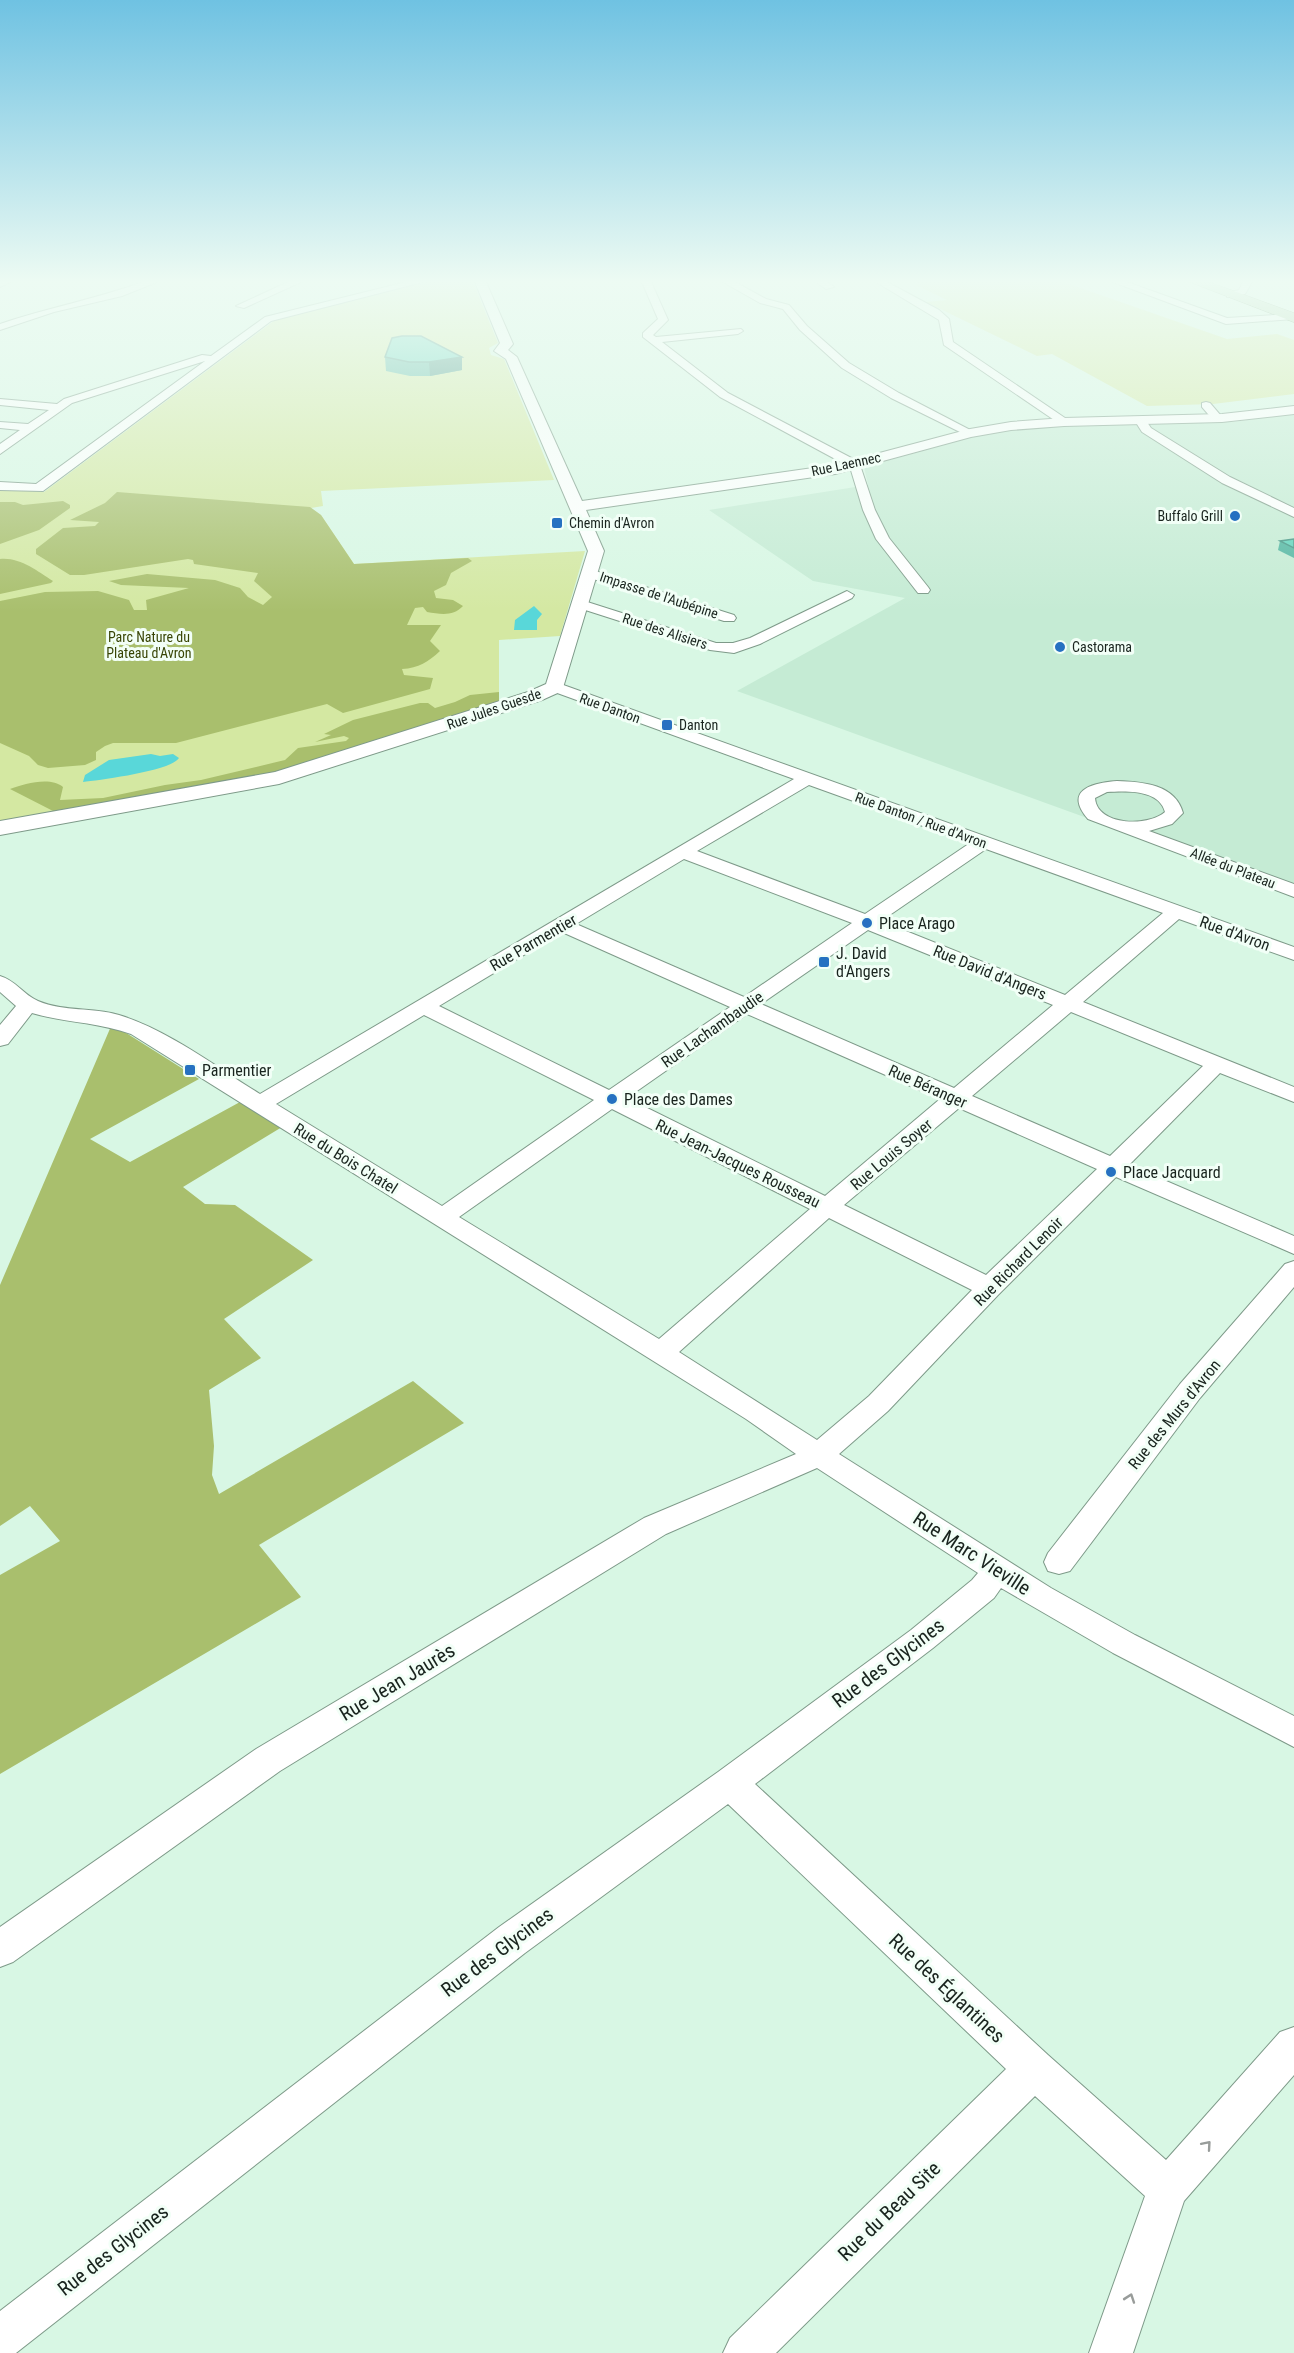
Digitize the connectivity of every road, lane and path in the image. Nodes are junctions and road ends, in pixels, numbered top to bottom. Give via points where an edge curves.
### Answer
1 (92, 392) edge
2 (170, 392) edge
3 (526, 392) edge
4 (720, 392) edge
5 (891, 392) edge
6 (1020, 392) edge
7 (0, 402) edge
8 (1206, 405) dead end
9 (58, 407) junction
10 (1294, 410) edge
11 (1218, 419) junction
12 (1142, 421) junction
13 (1064, 422) junction
14 (0, 424) edge
15 (32, 428) junction
16 (970, 433) junction
17 (0, 450) edge
18 (855, 465) junction
19 (0, 486) edge
20 (576, 506) junction
21 (1294, 513) edge
22 (589, 573) junction
23 (923, 590) dead end
24 (847, 595) dead end
25 (580, 604) junction
26 (729, 618) dead end
27 (555, 687) junction
28 (666, 729) joint
29 (806, 779) junction
30 (1108, 822) junction
31 (1163, 823) junction
32 (0, 828) edge
33 (984, 843) junction
34 (1172, 845) junction
35 (685, 853) junction
36 (1294, 891) edge
37 (1176, 912) junction
38 (867, 922) junction
39 (562, 925) junction
40 (1294, 954) edge
41 (0, 982) edge
42 (16, 1002) edge
43 (1068, 1004) junction
44 (423, 1006) junction
45 (746, 1006) junction
46 (0, 1039) edge
47 (1217, 1064) junction
48 (1294, 1095) edge
49 (957, 1098) junction
50 (610, 1099) junction
51 (259, 1104) junction
52 (1114, 1167) junction
53 (827, 1207) junction
54 (442, 1217) junction
55 (1294, 1246) edge
56 (1294, 1270) edge
57 (990, 1288) junction
58 (662, 1352) junction
59 (817, 1454) junction
60 (1059, 1562) dead end
61 (998, 1571) junction
62 (1294, 1732) edge
63 (730, 1782) junction
64 (0, 1949) edge
65 (1294, 2046) edge
66 (1034, 2069) junction
67 (1168, 2189) junction
68 (0, 2338) edge
69 (745, 2353) edge
70 (1111, 2353) edge

1 - 9 street
2 - 19 street via 39,488
3 - 20 street, Rue Jules Guesde
4 - 18 street
5 - 16 street
6 - 13 street
7 - 9 street
8 - 11 street
9 - 15 street
10 - 11 street, Rue Laennec
11 - 12 street, Rue Laennec
12 - 13 street, Rue Laennec
12 - 21 street via 1146,430 1226,480
13 - 16 street, Rue Laennec
14 - 15 street
15 - 17 street
16 - 18 street, Rue Laennec
18 - 20 street, Rue Laennec
18 - 23 street via 883,539
20 - 22 street, Rue Jules Guesde via 596,551
22 - 25 street, Rue Jules Guesde
22 - 26 street, Impasse de l'Aubépine
24 - 25 street, Rue des Alisiers via 734,648 716,647
25 - 27 street, Rue Jules Guesde
27 - 28 street, Rue Danton
27 - 32 street, Rue Jules Guesde via 279,778
28 - 29 street, Rue Danton / Rue d'Avron
29 - 33 street, Rue Danton / Rue d'Avron
29 - 35 street, Rue Parmentier
30 - 31 street via 1139,827
30 - 31 street via 1096,817 1084,803 1093,791 1117,786 1146,788 1169,800 1174,813
30 - 34 street, Allée du Plateau
31 - 34 street, Allée du Plateau via 1162,837
33 - 37 street, Rue Danton / Rue d'Avron
33 - 38 street, Rue Lachambaudie
34 - 36 street, Allée du Plateau
35 - 38 street, Rue David d'Angers
35 - 39 street, Rue Parmentier
37 - 40 street, Rue d'Avron
37 - 43 street, Rue Louis Soyer
38 - 43 street, Rue David d'Angers
38 - 45 street, Rue Lachambaudie
39 - 44 street, Rue Parmentier
39 - 45 street, Rue Béranger
41 - 42 street
42 - 46 street
42 - 51 street, Rue du Bois Chatel via 51,1012 111,1019 140,1029
43 - 47 street, Rue David d'Angers
43 - 49 street, Rue Louis Soyer
44 - 50 street, Rue Jean-Jacques Rousseau
44 - 51 street, Rue Parmentier
45 - 49 street, Rue Béranger
45 - 50 street, Rue Lachambaudie
47 - 48 street, Rue David d'Angers
47 - 52 street, Rue Richard Lenoir
49 - 52 street, Rue Béranger
49 - 53 street, Rue Louis Soyer
50 - 53 street, Rue Jean-Jacques Rousseau
50 - 54 street, Rue Lachambaudie
51 - 54 street, Rue du Bois Chatel
52 - 55 street, Rue Béranger
52 - 57 street, Rue Richard Lenoir
53 - 57 street, Rue Jean-Jacques Rousseau
53 - 58 street, Rue Louis Soyer
54 - 58 street, Rue du Bois Chatel
56 - 60 street, Rue des Murs d'Avron via 1190,1391
57 - 59 street, Rue Richard Lenoir via 857,1424
58 - 59 street, Rue Marc Vieville
59 - 61 street, Rue Marc Vieville
59 - 64 street, Rue Jean Jaurès via 655,1526 268,1760
61 - 62 street, Rue Marc Vieville via 1124,1644
61 - 63 street, Rue des Glycines via 983,1589 922,1639
63 - 66 street, Rue des Églantines
63 - 68 street, Rue des Glycines via 512,1940
67 -> 65 street
66 - 67 street, Rue des Églantines
66 - 69 street, Rue du Beau Site
70 -> 67 street

